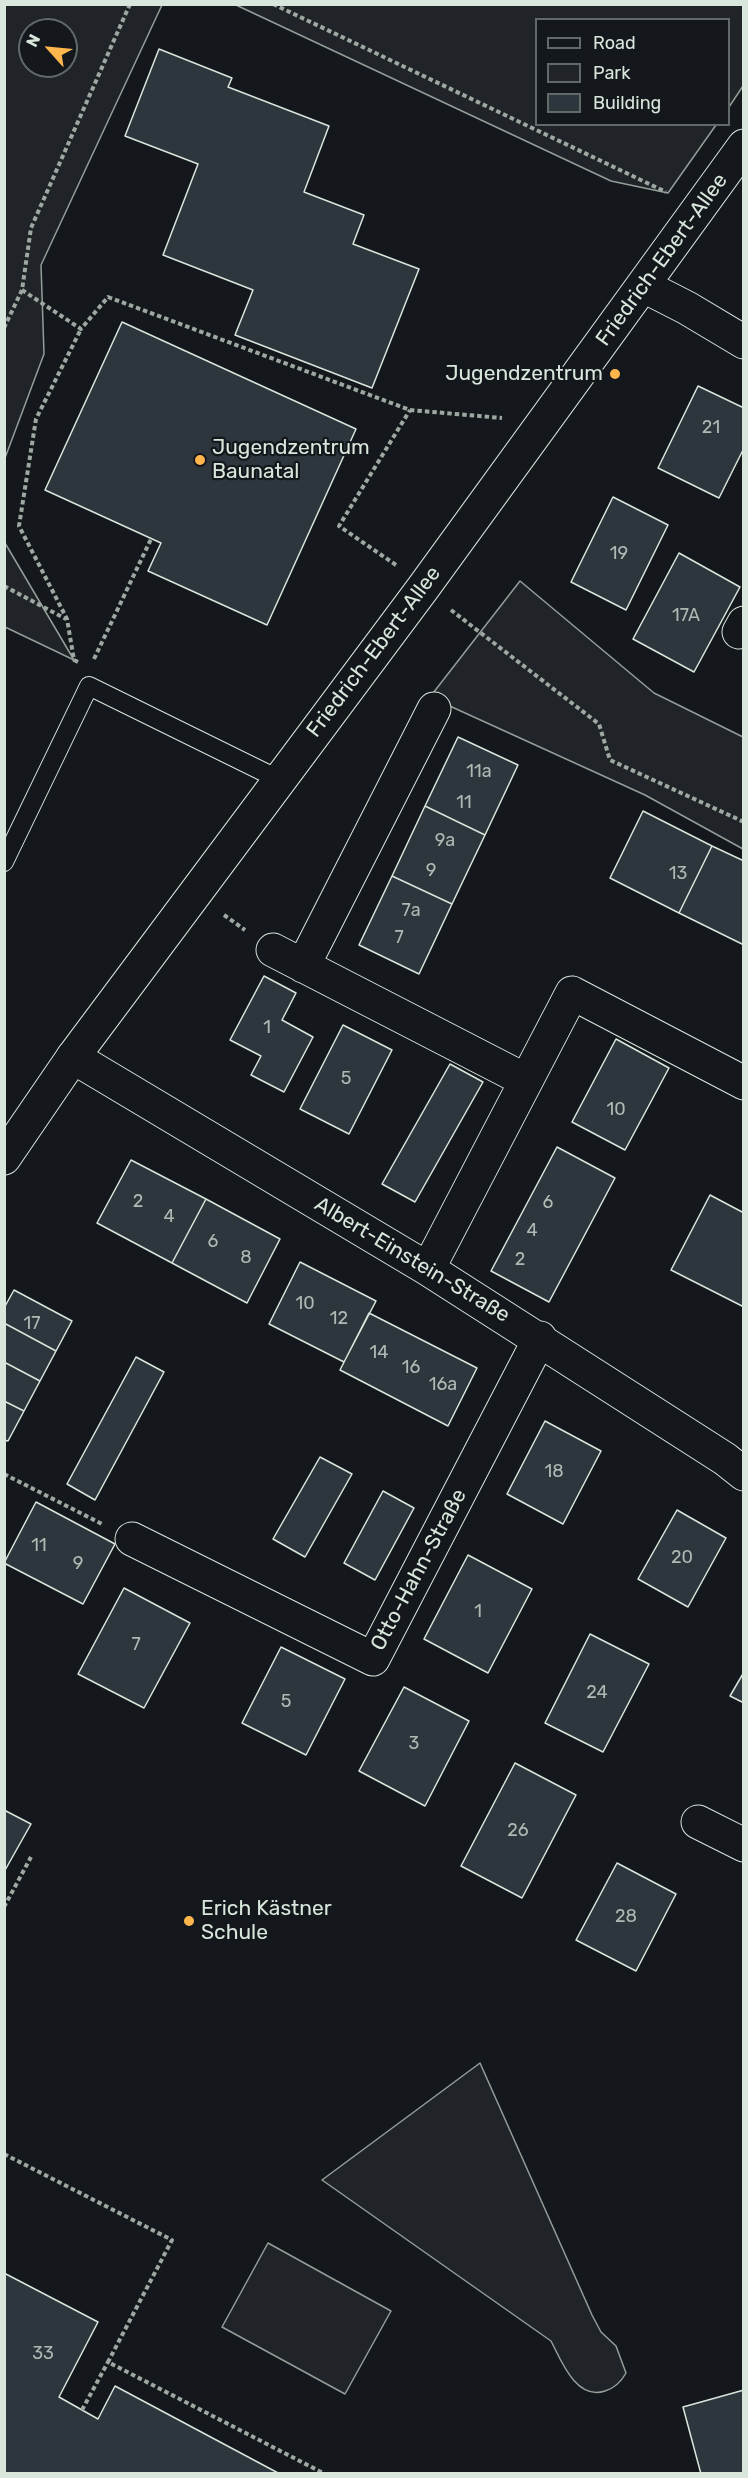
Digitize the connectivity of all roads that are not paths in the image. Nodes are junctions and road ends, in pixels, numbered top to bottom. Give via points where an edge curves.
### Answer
1 (744, 146) edge
2 (644, 286) junction
3 (744, 342) edge
4 (434, 709) dead end
5 (278, 779) junction
6 (4, 862) edge
7 (273, 950) dead end
8 (303, 966) junction
9 (73, 1057) junction
10 (525, 1080) junction
11 (744, 1083) edge
12 (4, 1158) edge
13 (428, 1269) junction
14 (540, 1338) junction
15 (744, 1474) edge
16 (132, 1539) road end
17 (698, 1822) dead end
18 (744, 1845) edge

1 - 2 street, Friedrich-Ebert-Allee
2 - 3 street
2 - 5 street, Friedrich-Ebert-Allee
4 - 8 street
5 - 6 lane via 88,686
5 - 9 street, Friedrich-Ebert-Allee
7 - 8 street
8 - 10 street
9 - 12 street, Friedrich-Ebert-Allee
9 - 13 street, Albert-Einstein-Straße
10 - 11 street via 572,993
10 - 13 street
13 - 14 street, Albert-Einstein-Straße
14 - 15 street, Albert-Einstein-Straße
14 - 16 street, Otto-Hahn-Straße via 373,1659
17 - 18 street

